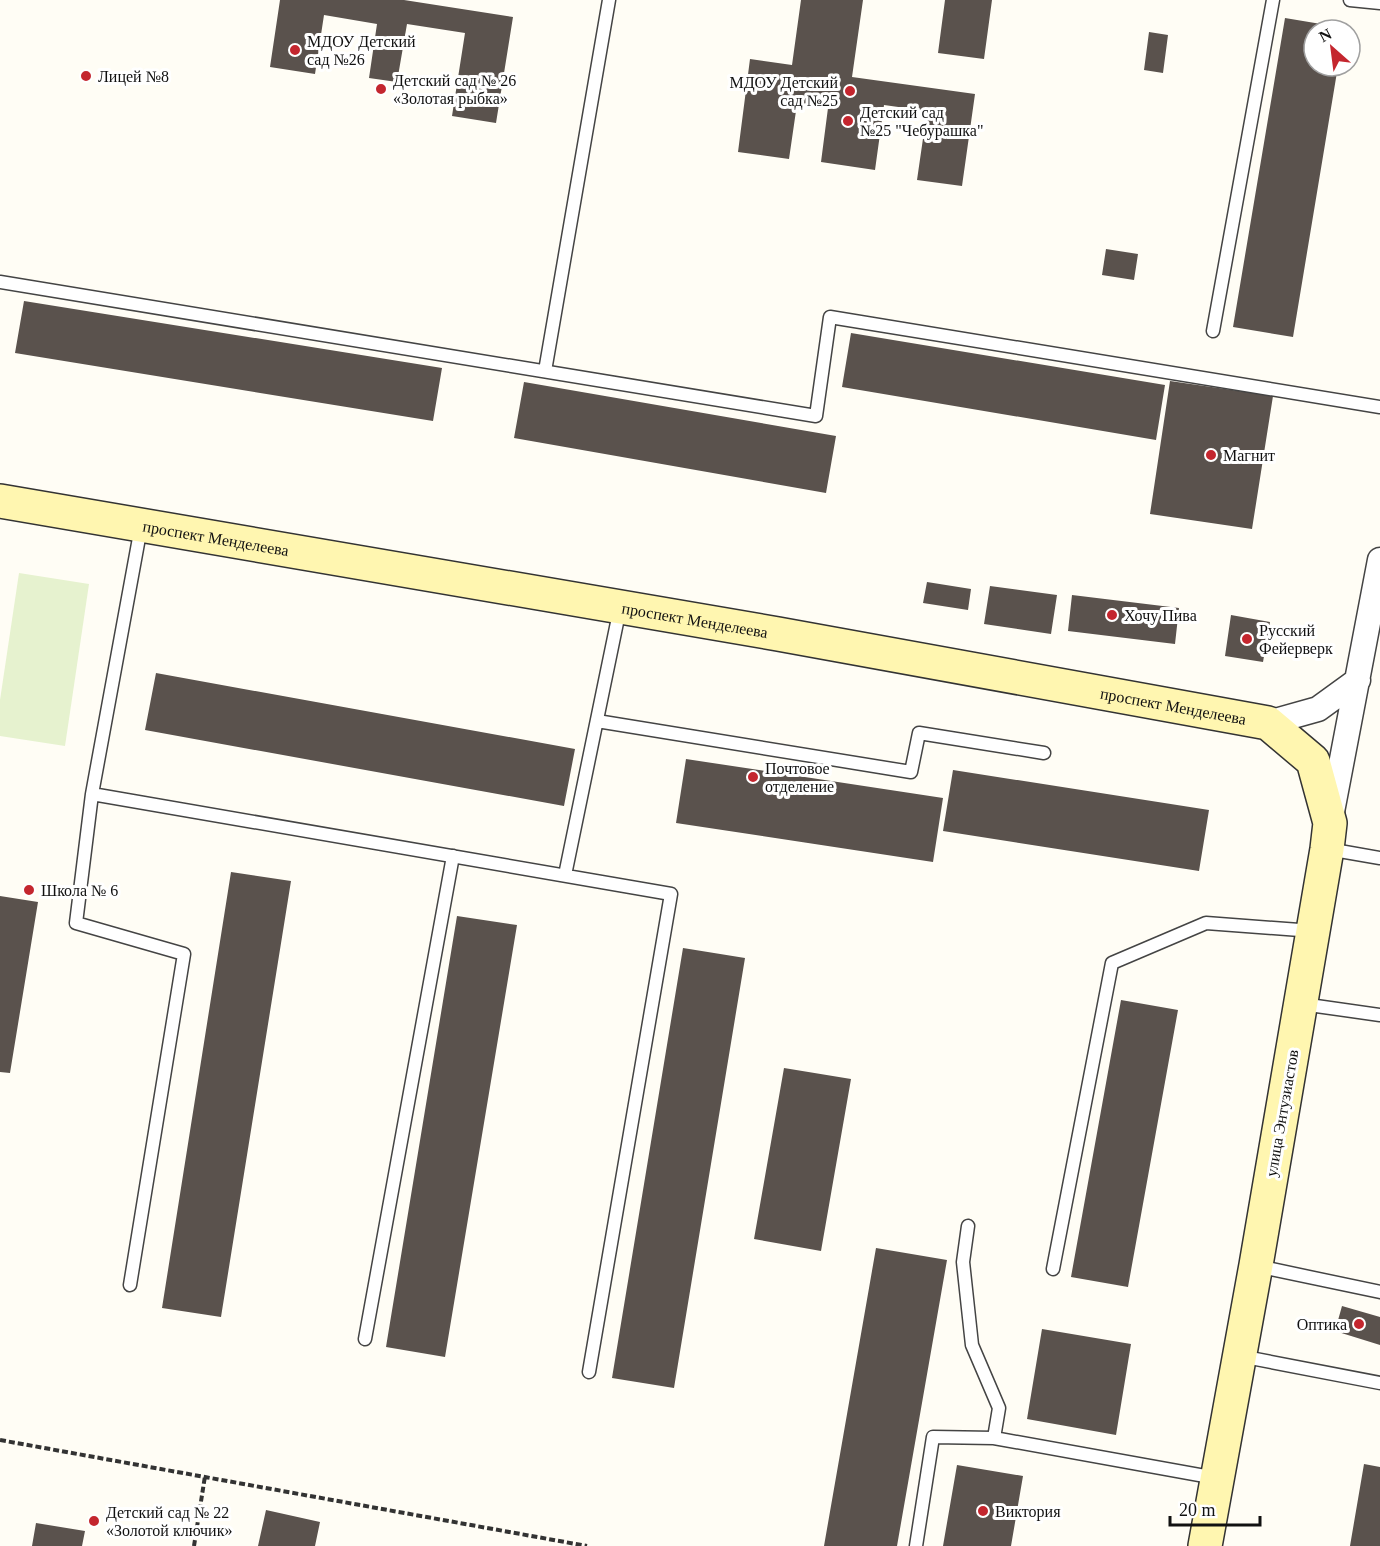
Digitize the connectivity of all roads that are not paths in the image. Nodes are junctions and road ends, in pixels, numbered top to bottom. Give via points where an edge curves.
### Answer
1 (609, 0) edge
2 (1273, 0) edge
3 (1350, 0) edge
4 (1380, 3) edge
5 (0, 282) edge
6 (1213, 331) dead end
7 (545, 371) junction
8 (1380, 407) edge
9 (0, 501) edge
10 (141, 526) junction
11 (1380, 560) edge
12 (620, 607) junction
13 (1358, 680) junction
14 (597, 721) junction
15 (1268, 723) junction
16 (1044, 753) dead end
17 (92, 794) junction
18 (1328, 836) junction
19 (453, 856) junction
20 (1380, 858) edge
21 (565, 875) junction
22 (1314, 931) junction
23 (1301, 1003) junction
24 (1380, 1015) edge
25 (968, 1226) dead end
26 (1256, 1266) junction
27 (1053, 1269) dead end
28 (130, 1285) dead end
29 (1380, 1292) edge
30 (365, 1339) dead end
31 (1239, 1356) junction
32 (589, 1372) dead end
33 (1380, 1383) edge
34 (994, 1438) junction
35 (1216, 1478) junction
36 (916, 1546) edge
37 (1205, 1546) edge

1 - 7 lane
2 - 6 lane
3 - 4 lane
5 - 7 lane
7 - 8 lane via 816,416 830,317
9 - 10 street, проспект Менделеева
10 - 12 street, проспект Менделеева
10 - 17 lane
11 - 13 street, улица Энтузиастов
12 - 14 lane
12 - 15 street, проспект Менделеева
13 - 15 street via 1318,709
13 - 18 street, улица Энтузиастов
14 - 16 lane via 911,772 919,733
14 - 21 lane
15 - 18 street, проспект Менделеева via 1313,761
17 - 19 lane
17 - 28 lane via 76,923 184,954
18 - 20 lane
18 - 22 street, улица Энтузиастов
19 - 21 lane
19 - 30 lane
21 - 32 lane via 671,894
22 - 23 street, улица Энтузиастов
22 - 27 lane via 1206,923 1112,963
23 - 24 lane
23 - 26 street, улица Энтузиастов
25 - 34 lane via 963,1262 972,1345 999,1408
26 - 29 lane
26 - 31 street, улица Энтузиастов
31 - 33 lane
31 - 35 street, улица Энтузиастов
34 - 35 lane
34 - 36 lane via 933,1437
35 - 37 street, улица Энтузиастов

